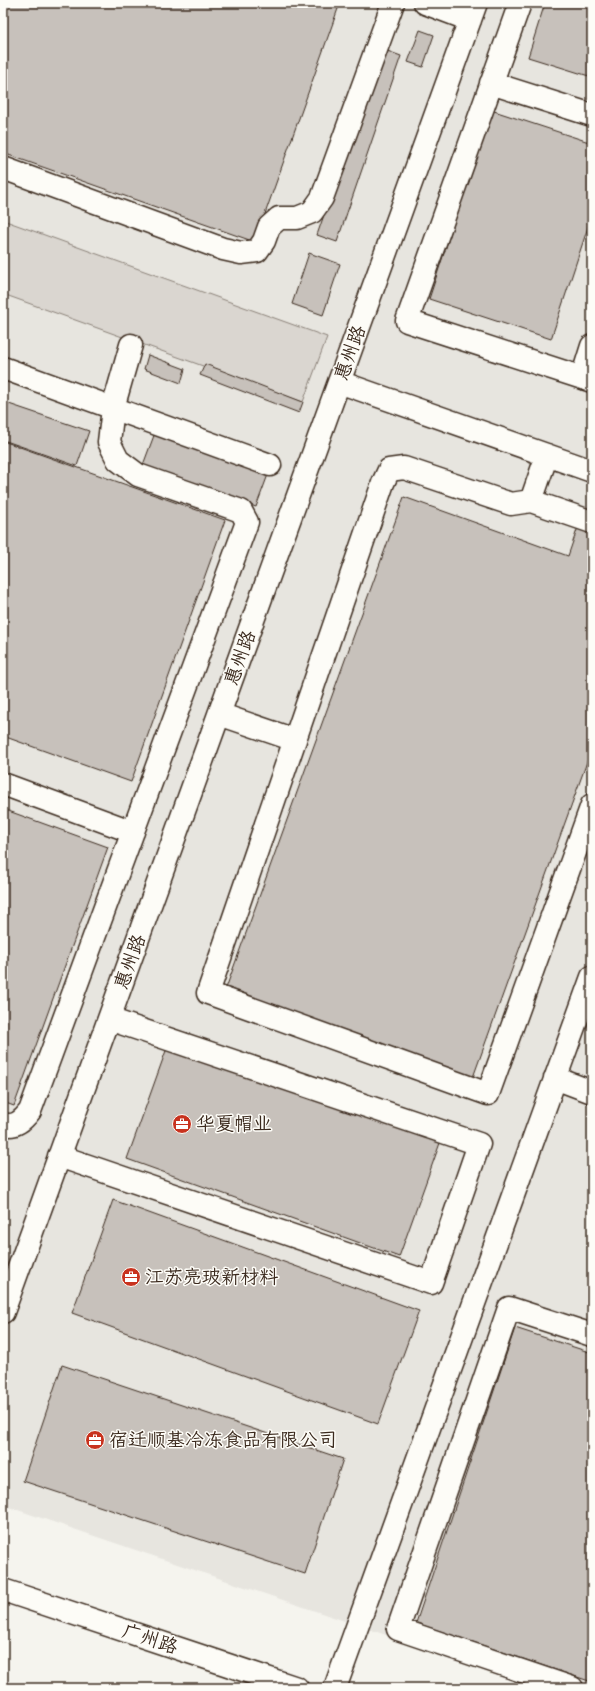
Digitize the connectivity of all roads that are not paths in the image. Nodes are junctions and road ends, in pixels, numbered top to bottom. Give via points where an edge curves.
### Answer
1 (393, 3) edge
2 (425, 3) edge
3 (520, 3) edge
4 (473, 11) edge
5 (491, 83) junction
6 (592, 115) edge
7 (3, 168) edge
8 (131, 345) dead end
9 (592, 346) edge
10 (3, 368) edge
11 (587, 380) edge
12 (339, 382) junction
13 (112, 408) junction
14 (547, 455) junction
15 (270, 465) dead end
16 (592, 471) edge
17 (531, 501) junction
18 (592, 522) edge
19 (219, 714) junction
20 (295, 740) junction
21 (3, 784) edge
22 (592, 804) edge
23 (133, 832) junction
24 (592, 977) edge
25 (587, 1004) edge
26 (109, 1019) junction
27 (555, 1078) junction
28 (592, 1092) edge
29 (3, 1124) edge
30 (59, 1156) junction
31 (3, 1312) edge
32 (592, 1335) edge
33 (3, 1590) edge
34 (297, 1688) edge
35 (335, 1688) edge
36 (572, 1688) edge

1 - 7 street via 322,198 312,212 298,218 279,218 274,222 257,251 241,253 222,249
2 - 4 street
3 - 5 street
4 - 12 street, 惠州路
5 - 6 street
5 - 11 street via 407,321
8 - 13 street
9 - 11 street
10 - 13 street
12 - 14 street
12 - 19 street, 惠州路
13 - 15 street
13 - 23 street via 109,442 118,460 138,475 241,511 247,522
14 - 16 street
14 - 17 street
17 - 18 street
17 - 20 street via 511,504 404,468 389,470
19 - 20 street
19 - 26 street, 惠州路
20 - 22 street via 208,993 488,1094
21 - 23 street
23 - 29 street via 30,1111 22,1121 8,1126
24 - 25 street
25 - 27 street
26 - 30 street, 惠州路
26 - 30 street via 479,1144 431,1284
27 - 28 street
27 - 35 street
30 - 31 street, 惠州路
32 - 36 street via 509,1308 398,1629
33 - 34 street, 广州路

